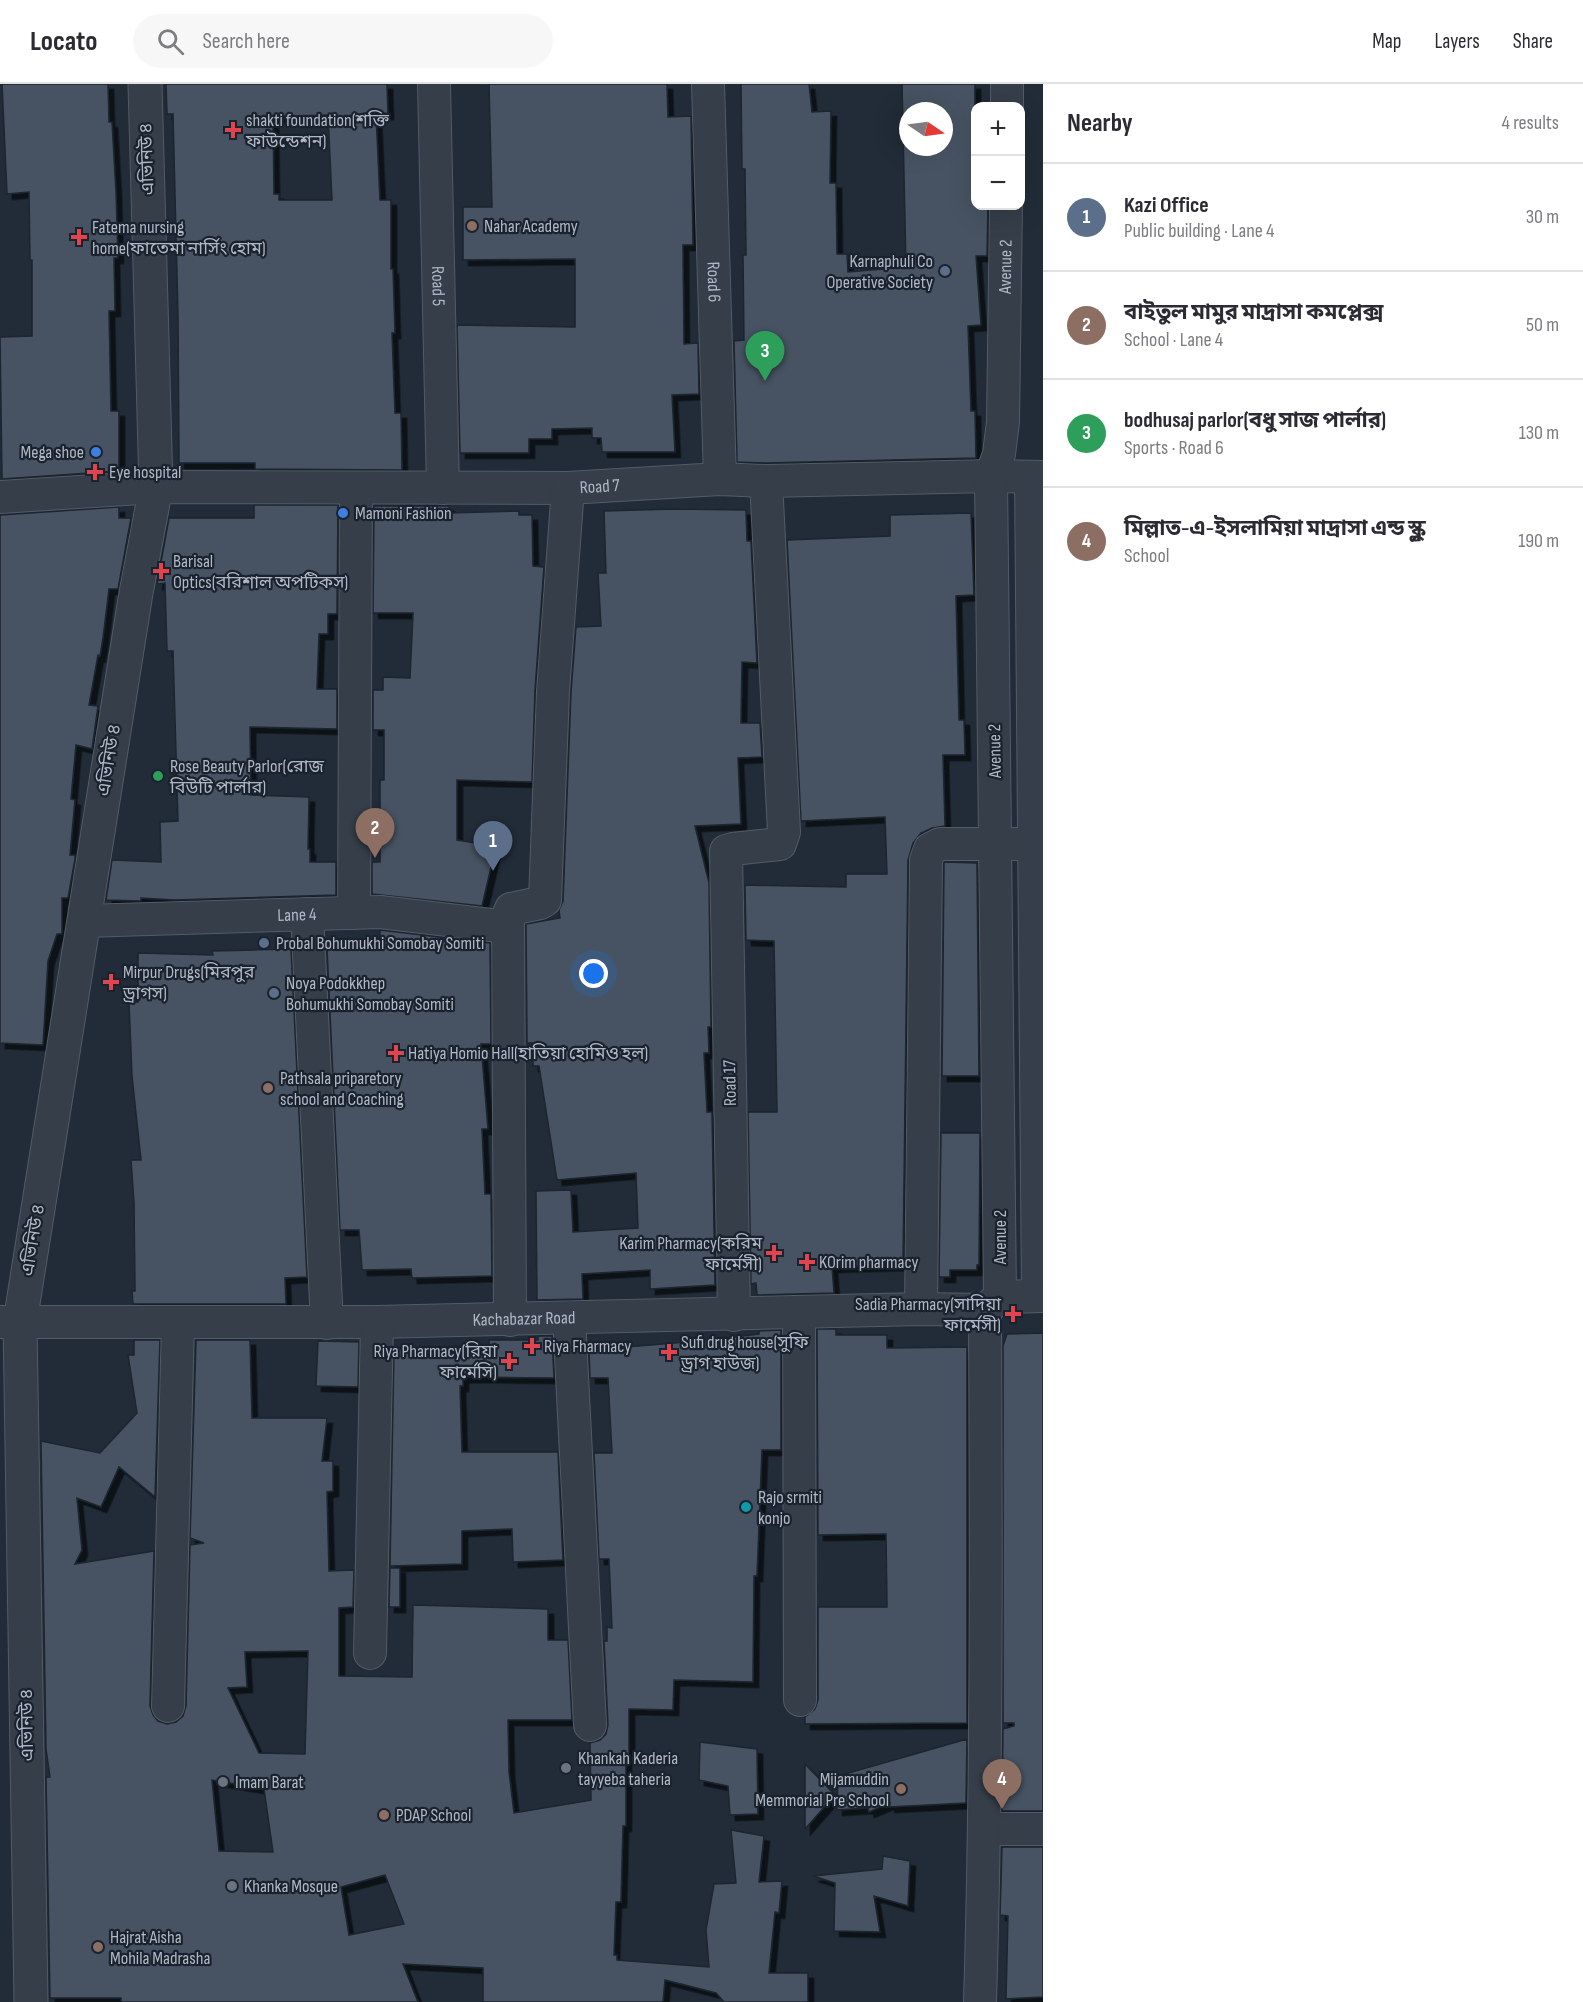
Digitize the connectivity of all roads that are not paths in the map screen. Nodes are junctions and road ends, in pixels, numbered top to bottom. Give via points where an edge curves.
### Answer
1 (145, 84) edge
2 (434, 84) edge
3 (708, 84) edge
4 (1007, 84) edge
5 (1007, 102) edge
6 (1006, 210) edge
7 (991, 476) junction
8 (1037, 477) edge
9 (720, 479) junction
10 (766, 481) junction
11 (156, 487) junction
12 (356, 488) junction
13 (443, 488) junction
14 (568, 488) junction
15 (0, 497) edge
16 (996, 844) junction
17 (1039, 844) edge
18 (354, 913) junction
19 (307, 914) junction
20 (84, 921) junction
21 (508, 927) junction
22 (1041, 1296) edge
23 (992, 1304) junction
24 (921, 1309) junction
25 (799, 1313) junction
26 (734, 1315) junction
27 (569, 1318) junction
28 (510, 1320) junction
29 (10, 1322) edge
30 (178, 1323) junction
31 (327, 1323) junction
32 (377, 1323) junction
33 (370, 1653) dead end
34 (800, 1700) dead end
35 (168, 1706) dead end
36 (590, 1725) dead end
37 (985, 1829) junction
38 (1043, 1829) edge
39 (31, 2002) edge
40 (980, 2002) edge

1 - 11 street, এভিনিউ ৪
2 - 13 street, Road 5
3 - 9 street, Road 6
4 - 5 street
6 - 7 street, Avenue 2 via 1003,422 999,454
7 - 8 street, Road 7
7 - 10 street, Road 7
7 - 16 street, Avenue 2
8 - 17 street, Avenue 2
9 - 10 street, Road 7
9 - 14 street, Road 7
10 - 26 street, Road 17 via 784,832 780,844 726,851
11 - 12 street, Road 7
11 - 15 street
11 - 20 street, এভিনিউ ৪
12 - 13 street, Road 7
12 - 18 street
13 - 14 street, Road 7
14 - 21 street via 553,692 546,894 540,903 511,909
16 - 17 street
16 - 23 street, Avenue 2
16 - 24 street via 940,844 930,849 926,860
17 - 22 street, Avenue 2
18 - 19 street, Lane 4
18 - 21 street, Lane 4 via 380,912
19 - 20 street, Lane 4
19 - 31 street
20 - 29 street, এভিনিউ ৪
21 - 28 street
22 - 23 street, Kachabazar Road
23 - 24 street, Kachabazar Road
23 - 37 street, Avenue 2
24 - 25 street, Kachabazar Road
25 - 26 street, Kachabazar Road
25 - 34 street
26 - 27 street, Kachabazar Road
27 - 28 street, Kachabazar Road
27 - 36 street
28 - 32 street, Kachabazar Road
29 - 30 street, Kachabazar Road
29 - 39 street, এভিনিউ ৪
30 - 31 street, Kachabazar Road
30 - 35 street
31 - 32 street, Kachabazar Road
32 - 33 street
37 - 38 street
37 - 40 street, Avenue 2

